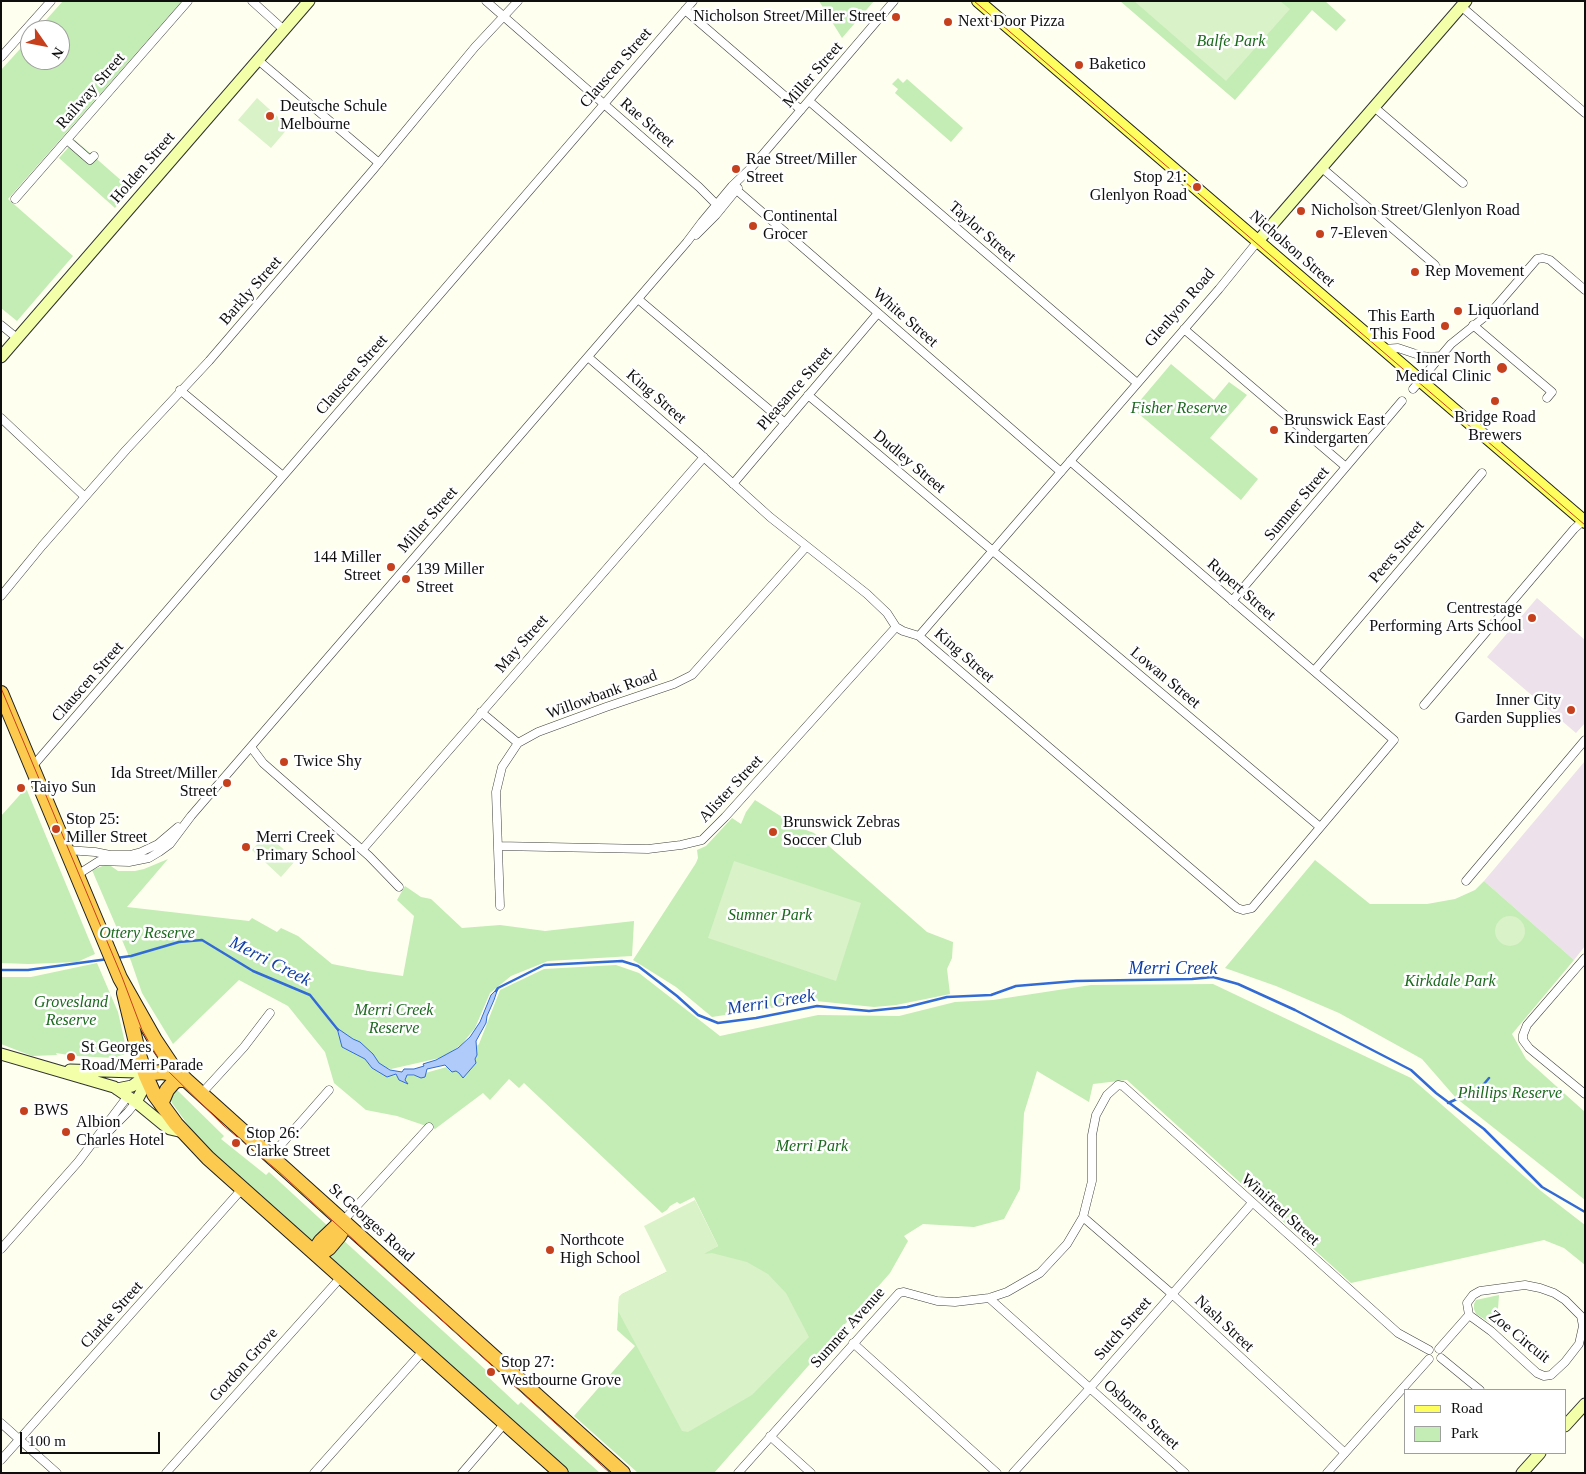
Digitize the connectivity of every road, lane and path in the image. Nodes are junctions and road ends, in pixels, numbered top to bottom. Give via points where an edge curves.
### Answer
1 (51, 1) edge
2 (188, 1) edge
3 (252, 1) edge
4 (309, 1) edge
5 (486, 1) edge
6 (518, 1) edge
7 (693, 1) edge
8 (894, 1) edge
9 (978, 1) edge
10 (1464, 3) edge
11 (685, 10) junction
12 (504, 17) junction
13 (284, 30) junction
14 (1, 57) edge
15 (258, 60) junction
16 (809, 101) junction
17 (603, 104) junction
18 (1374, 107) junction
19 (801, 110) junction
20 (1585, 113) edge
21 (67, 140) junction
22 (94, 156) dead end
23 (379, 163) junction
24 (1322, 168) junction
25 (1463, 183) dead end
26 (734, 188) junction
27 (15, 199) dead end
28 (720, 205) junction
29 (1258, 241) junction
30 (1435, 265) tunnel mouth
31 (1585, 290) edge
32 (638, 299) junction
33 (878, 313) junction
34 (1, 324) edge
35 (1473, 325) junction
36 (1184, 329) junction
37 (17, 338) junction
38 (1383, 349) junction
39 (588, 356) junction
40 (1440, 356) junction
41 (1, 357) edge
42 (1137, 383) junction
43 (1416, 385) junction
44 (180, 390) junction
45 (808, 395) junction
46 (1547, 398) dead end
47 (1402, 401) dead end
48 (1, 418) edge
49 (785, 423) junction
50 (704, 457) junction
51 (1070, 461) junction
52 (1346, 467) junction
53 (1061, 472) junction
54 (1482, 473) dead end
55 (283, 476) junction
56 (733, 484) junction
57 (85, 497) junction
58 (1584, 521) edge
59 (806, 546) junction
60 (992, 550) junction
61 (1, 596) edge
62 (1232, 601) junction
63 (896, 627) junction
64 (919, 636) junction
65 (1314, 671) junction
66 (1, 693) edge
67 (1424, 705) dead end
68 (482, 712) junction
69 (1585, 740) edge
70 (518, 743) junction
71 (248, 750) junction
72 (32, 767) junction
73 (191, 816) junction
74 (1320, 827) junction
75 (498, 846) junction
76 (67, 850) junction
77 (362, 850) junction
78 (77, 874) junction
79 (1466, 881) dead end
80 (399, 887) dead end
81 (500, 906) dead end
82 (1585, 958) edge
83 (120, 978) junction
84 (270, 1012) dead end
85 (153, 1037) junction
86 (1, 1054) edge
87 (56, 1069) junction
88 (146, 1076) junction
89 (186, 1080) junction
90 (1118, 1084) joint
91 (117, 1089) junction
92 (329, 1090) dead end
93 (202, 1093) junction
94 (1585, 1094) edge
95 (132, 1099) junction
96 (161, 1104) junction
97 (429, 1127) dead end
98 (183, 1132) junction
99 (271, 1156) junction
100 (242, 1188) junction
101 (1252, 1203) junction
102 (1083, 1217) junction
103 (343, 1221) junction
104 (1, 1249) edge
105 (317, 1254) junction
106 (342, 1276) junction
107 (1172, 1294) junction
108 (989, 1298) junction
109 (1469, 1315) junction
110 (853, 1343) junction
111 (1439, 1349) junction
112 (424, 1350) junction
113 (1428, 1350) junction
114 (1440, 1358) junction
115 (1429, 1359) junction
116 (1090, 1388) junction
117 (1479, 1389) edge
118 (1585, 1404) edge
119 (1, 1423) edge
120 (505, 1423) junction
121 (1566, 1425) edge
122 (770, 1436) junction
123 (20, 1439) junction
124 (1345, 1453) junction
125 (1539, 1454) edge
126 (1, 1460) edge
127 (57, 1473) edge
128 (166, 1473) edge
129 (314, 1473) edge
130 (462, 1473) edge
131 (561, 1473) edge
132 (624, 1473) edge
133 (738, 1473) edge
134 (811, 1473) edge
135 (996, 1473) edge
136 (1013, 1473) edge
137 (1185, 1473) edge
138 (1327, 1473) edge
139 (1522, 1473) edge

1 - 14 street
2 - 21 street, Railway Street
3 - 13 street
4 - 13 main road, Holden Street
5 - 12 street, Rae Street
6 - 12 street, Barkly Street
7 - 11 street, Clauscen Street
8 - 16 street, Miller Street
9 - 29 main road, Nicholson Street
10 - 18 main road, Glenlyon Road
10 - 20 street
11 - 17 street, Clauscen Street
11 - 19 street
12 - 17 street, Rae Street
12 - 23 street, Barkly Street via 475,47
13 - 15 main road, Holden Street
15 - 23 street
15 - 37 main road, Holden Street
16 - 19 street, Miller Street
16 - 42 street, Taylor Street
17 - 28 street, Rae Street
17 - 55 street, Clauscen Street
18 - 24 main road, Glenlyon Road
18 - 25 street
19 - 26 street, Miller Street
21 - 22 street via 90,160
21 - 27 street, Railway Street
23 - 44 street, Barkly Street via 215,354
24 - 29 main road, Glenlyon Road
24 - 30 street
26 - 28 street, Miller Street
26 - 33 street, White Street
28 - 32 street, Miller Street
29 - 36 street, Glenlyon Road
29 - 38 main road, Nicholson Street
31 - 35 street via 1550,260 1538,259 1492,311
32 - 39 street, Miller Street
32 - 49 street
33 - 45 street, Pleasance Street
33 - 53 street, White Street
34 - 37 street
35 - 40 street
35 - 46 street via 1552,392
36 - 42 street, Glenlyon Road
36 - 52 street
37 - 41 main road, Holden Street
38 - 40 street via 1398,348 1422,356
38 - 43 main road, Nicholson Street
39 - 50 street, King Street
39 - 71 street, Miller Street
40 - 43 street
42 - 51 street, Glenlyon Road
43 - 58 main road, Nicholson Street
44 - 55 street
44 - 57 street, Barkly Street
45 - 49 street, Pleasance Street
45 - 60 street, Dudley Street
47 - 52 street, Sumner Street
48 - 57 street
49 - 56 street, Pleasance Street
50 - 56 street, King Street
50 - 68 street, May Street
51 - 53 street, Glenlyon Road
51 - 62 street, Rupert Street
52 - 62 street, Sumner Street
53 - 60 street, Glenlyon Road
54 - 65 street, Peers Street
55 - 72 street, Clauscen Street
56 - 59 street, King Street
57 - 61 street, Barkly Street
58 - 67 street
59 - 63 street, King Street via 867,594
59 - 70 street, Willowbank Road via 692,675 538,732
60 - 64 street, Glenlyon Road
60 - 74 street, Lowan Street
62 - 65 street, Rupert Street
63 - 64 street, King Street
63 - 75 street, Alister Street via 702,840 648,849
64 - 74 street, King Street via 1237,908 1252,908
65 - 74 street, Rupert Street via 1394,740
66 - 72 highway, St Georges Road
68 - 70 street
68 - 77 street, May Street
69 - 79 street
70 - 75 street, Willowbank Road via 502,767 496,792
71 - 73 street, Miller Street
71 - 77 street
72 - 76 highway, St Georges Road
73 - 76 street, Miller Street via 162,842 136,854
73 - 78 street, Miller Street via 170,844 154,856 129,862 98,861
75 - 81 street, Willowbank Road
76 - 78 highway, St Georges Road
77 - 80 street
78 - 83 highway, St Georges Road
82 - 94 street via 1522,1035 1529,1048
83 - 85 highway, St Georges Road
83 - 88 highway, St Georges Road
84 - 93 street via 244,1047
85 - 88 highway via 154,1065
85 - 89 highway, St Georges Road
86 - 87 main road
87 - 88 main road via 136,1072
87 - 91 main road
88 - 89 highway via 169,1072
88 - 91 main road via 132,1086
88 - 95 main road
88 - 96 highway, St Georges Road
89 - 93 highway, St Georges Road
89 - 96 highway via 173,1083
90 - 101 street, Winifred Street
90 - 102 street, Sumner Avenue via 1107,1095 1096,1115 1092,1135 1092,1181
91 - 95 main road
92 - 99 street
93 - 99 highway, St Georges Road
95 - 98 main road via 170,1129
95 - 104 street
96 - 98 highway, St Georges Road
97 - 103 street
98 - 100 highway, St Georges Road
99 - 103 highway, St Georges Road
100 - 105 highway, St Georges Road
100 - 123 street, Clarke Street
101 - 107 street, Sutch Street
101 - 113 street, Winifred Street via 1398,1333
102 - 107 street, Nash Street
102 - 108 street, Sumner Avenue via 1067,1244 1040,1273 1008,1292
103 - 105 highway via 321,1241
103 - 132 highway, St Georges Road
105 - 106 highway, St Georges Road
106 - 112 highway, St Georges Road
106 - 128 street, Gordon Grove
107 - 116 street, Sutch Street
107 - 124 street, Nash Street
108 - 110 street, Sumner Avenue via 936,1301 900,1293
108 - 116 street, Osborne Street
109 - 109 street, Zoe Circuit via 1467,1303 1480,1291 1525,1285 1554,1292 1581,1316 1583,1326 1578,1344 1565,1362 1551,1375 1544,1376
109 - 111 street, Zoe Circuit
110 - 122 street, Sumner Avenue
110 - 135 street
111 - 113 street via 1433,1347
111 - 114 street
112 - 120 highway, St Georges Road
112 - 129 street
113 - 115 street
114 - 115 street via 1434,1362
114 - 117 street
115 - 124 street
116 - 136 street, Sutch Street
116 - 137 street, Osborne Street
118 - 121 main road
119 - 123 street
120 - 130 street
120 - 131 highway, St Georges Road
122 - 133 street, Sumner Avenue
122 - 134 street
123 - 126 street, Clarke Street
123 - 127 street
124 - 138 street
125 - 139 main road

